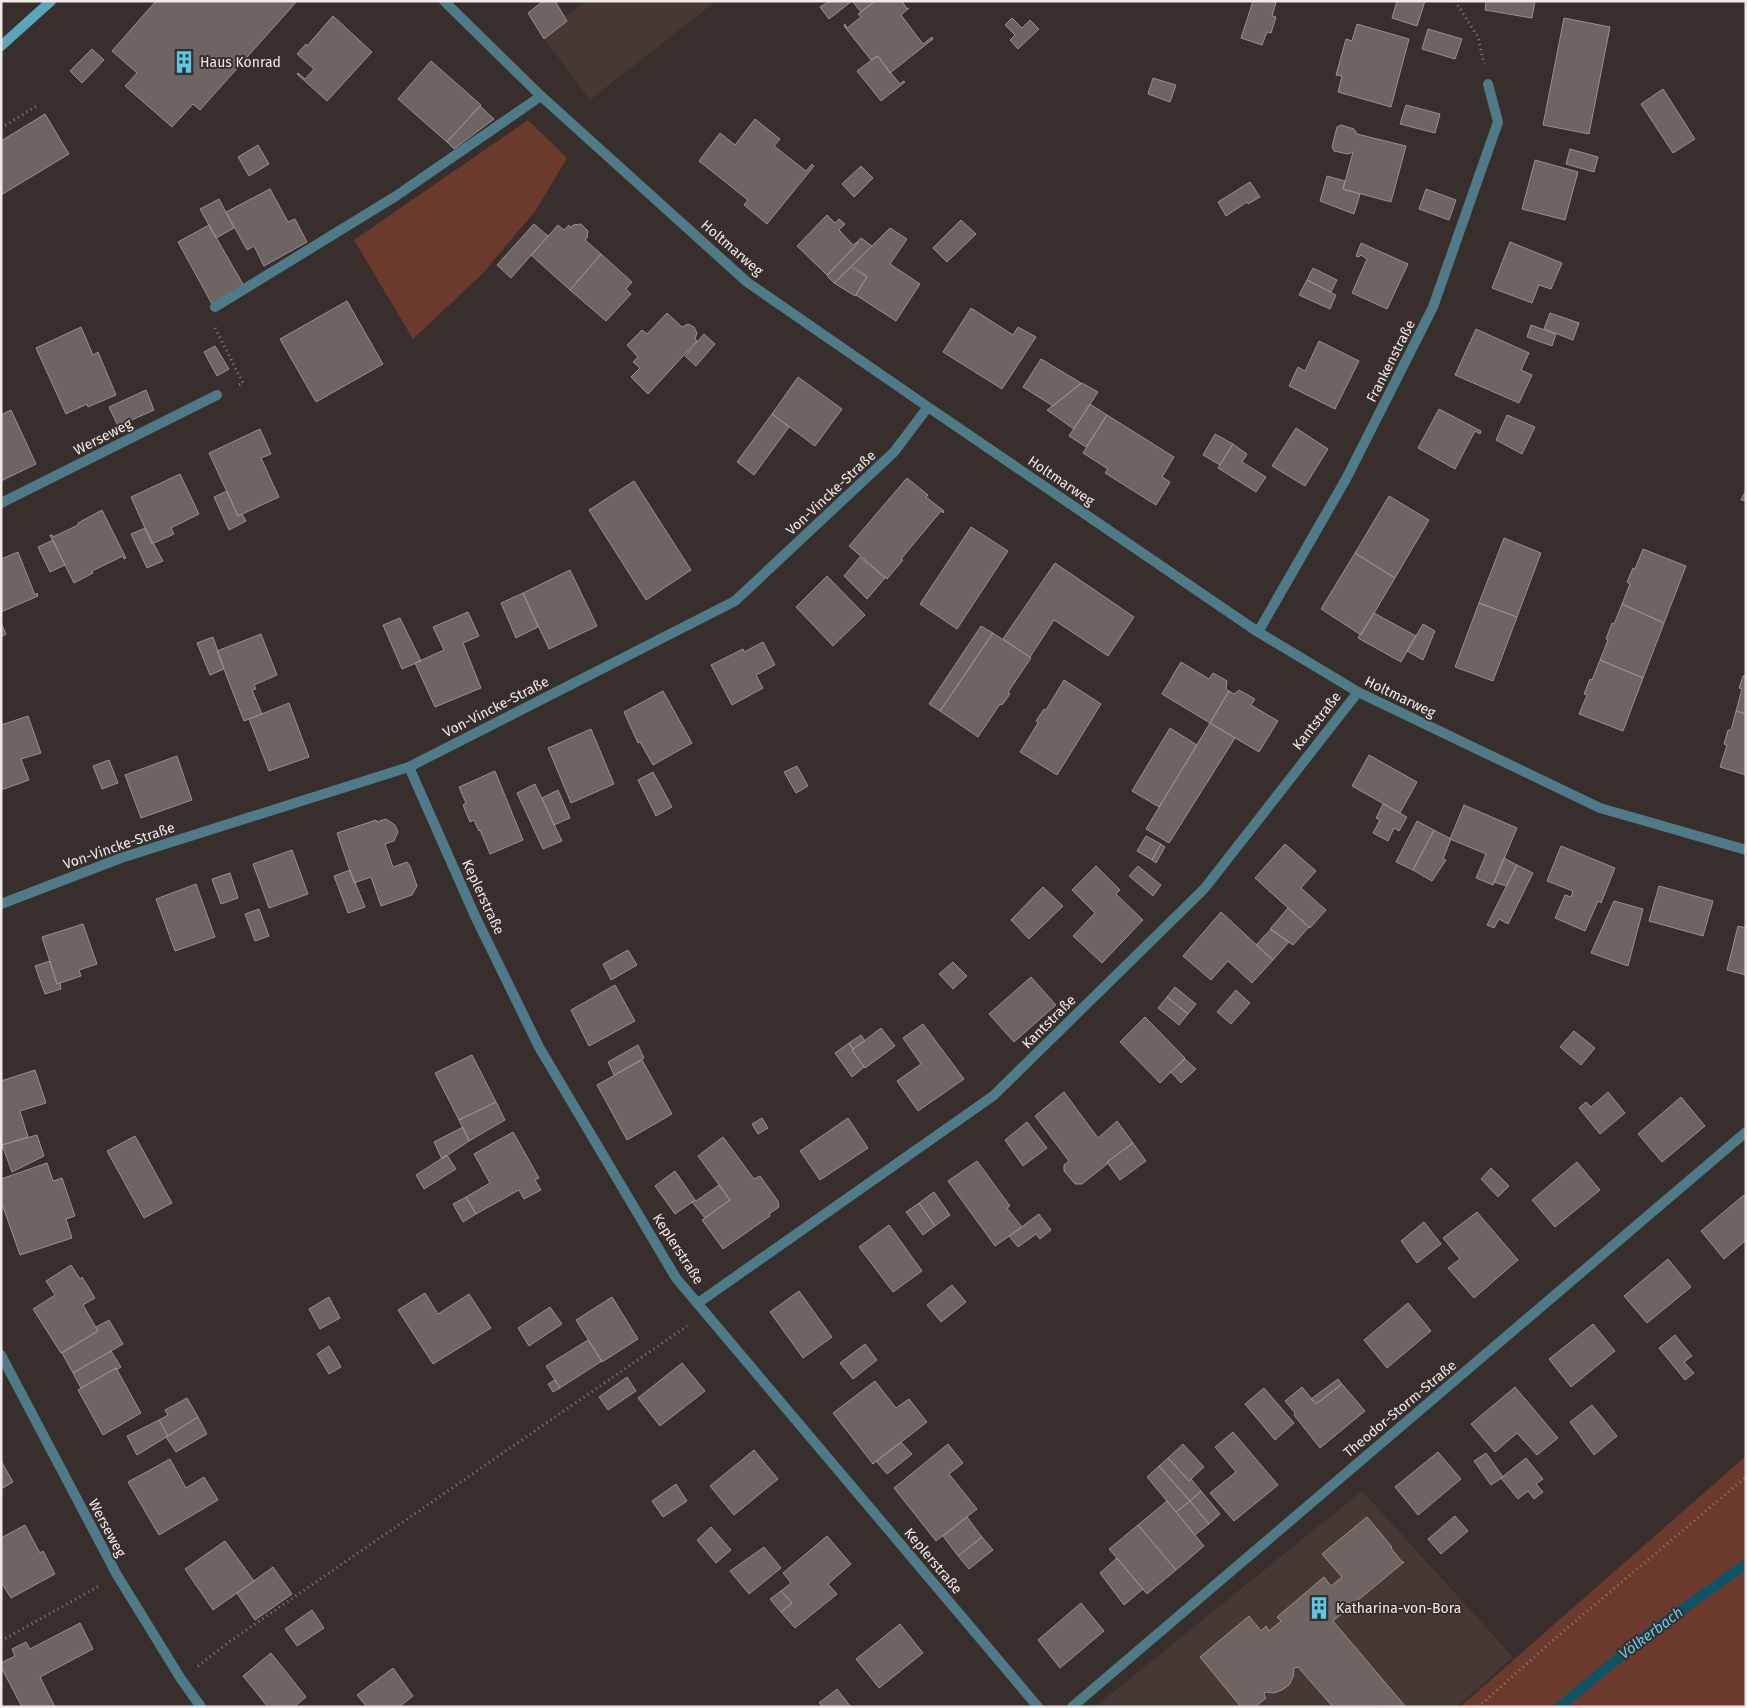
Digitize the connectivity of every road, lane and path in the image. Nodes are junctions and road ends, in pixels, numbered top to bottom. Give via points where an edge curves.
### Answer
1 (51, 1) edge
2 (444, 1) edge
3 (1455, 1) edge
4 (1, 46) edge
5 (1488, 84) joint
6 (541, 96) junction
7 (38, 105) dead end
8 (1, 128) edge
9 (215, 307) joint
10 (217, 395) joint
11 (928, 407) junction
12 (1, 503) edge
13 (1258, 632) junction
14 (1358, 692) junction
15 (409, 767) junction
16 (1746, 850) edge
17 (1, 904) edge
18 (1746, 1132) edge
19 (698, 1304) junction
20 (706, 1313) junction
21 (1, 1355) edge
22 (1746, 1477) edge
23 (117, 1575) junction
24 (1, 1642) edge
25 (181, 1679) junction
26 (201, 1707) edge
27 (1038, 1707) edge
28 (1072, 1707) edge
29 (1478, 1707) edge

1 - 4 street
2 - 6 street, Holtmarweg
3 - 5 path via 1478,37
5 - 13 street, Frankenstraße via 1498,122 1433,307 1346,479
6 - 9 street via 396,196
6 - 11 street, Holtmarweg via 747,282
7 - 8 path
9 - 10 path via 210,319 243,383
10 - 12 street, Werseweg
11 - 13 street, Holtmarweg
11 - 15 street, Von-Vincke-Straße via 894,452 735,601
13 - 14 street, Holtmarweg
14 - 16 street, Holtmarweg via 1600,808
14 - 19 street, Kantstraße via 1204,889 993,1096
15 - 17 street, Von-Vincke-Straße via 121,858
15 - 19 street, Keplerstraße via 475,916 539,1047 676,1278
18 - 28 street, Theodor-Storm-Straße
19 - 20 street, Keplerstraße
20 - 25 path via 229,1642
20 - 27 street, Keplerstraße
21 - 23 street, Werseweg
22 - 29 path
23 - 24 path
23 - 25 street, Werseweg
25 - 26 street, Werseweg

